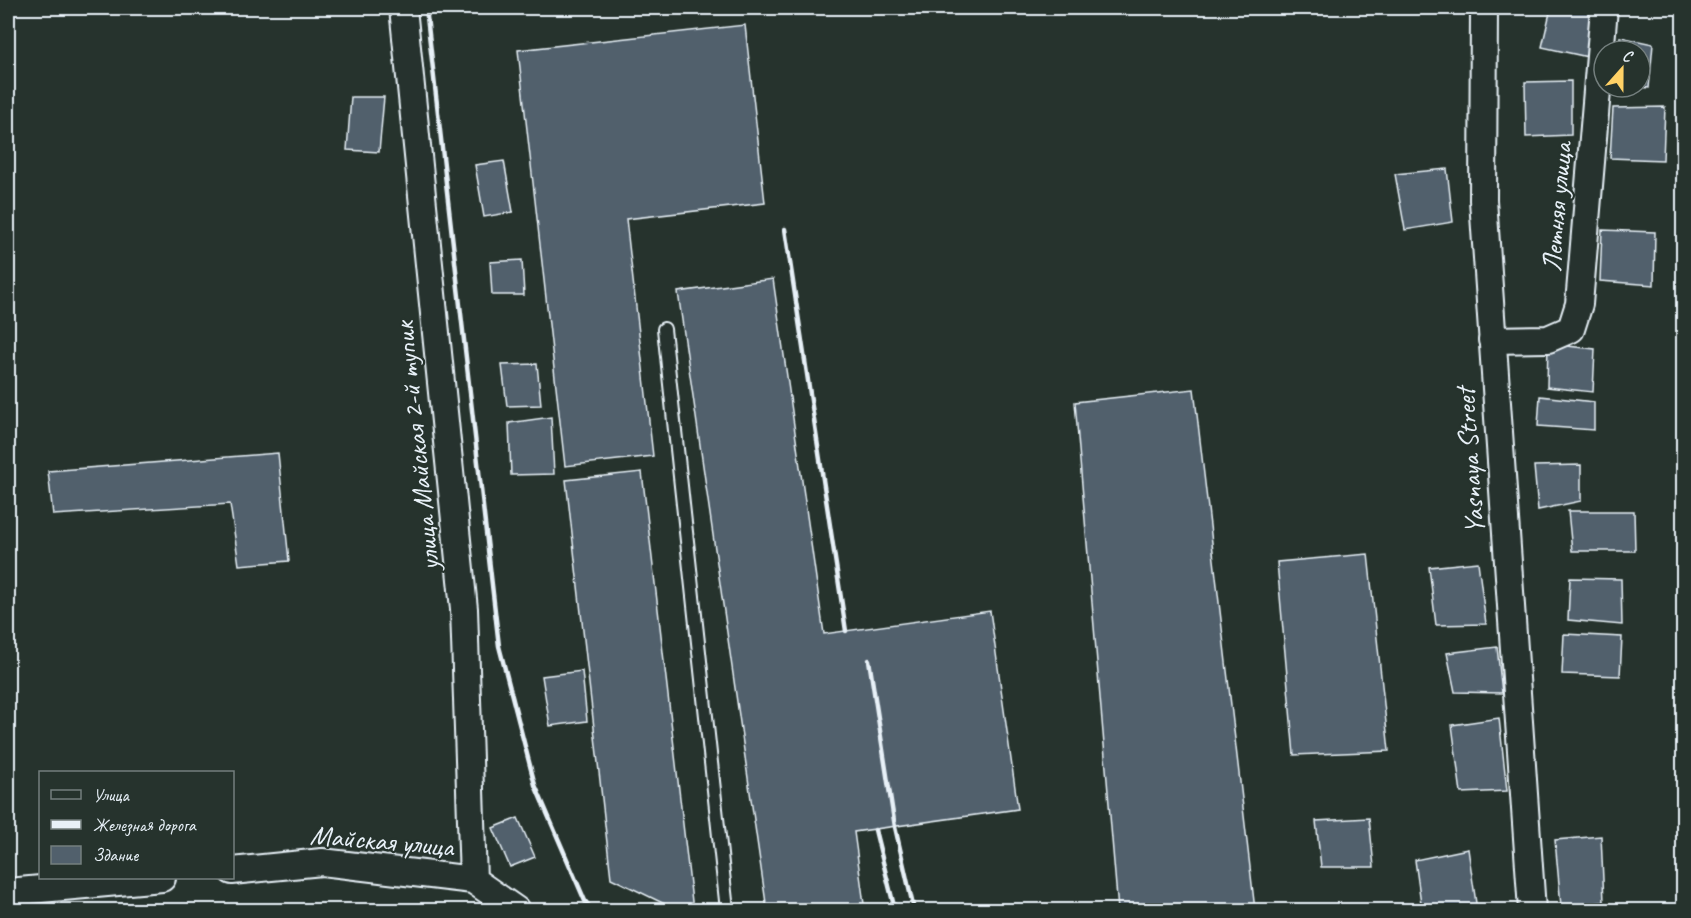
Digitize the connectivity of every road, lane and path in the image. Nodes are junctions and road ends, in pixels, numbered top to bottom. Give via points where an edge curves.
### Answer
1 (403, 8) edge
2 (1484, 8) edge
3 (1604, 8) edge
4 (664, 329) dead end
5 (1492, 340) junction
6 (234, 871) edge
7 (151, 879) edge
8 (473, 880) junction
9 (8, 892) edge
10 (516, 910) edge
11 (727, 910) edge
12 (1532, 910) edge

1 - 8 street, улица Майская 2-й тупик via 464,609
2 - 5 street, Yasnaya Street via 1483,200
3 - 5 street, Летняя улица via 1579,304 1571,328 1548,339
4 - 11 lane
5 - 12 street, Yasnaya Street
6 - 8 street, Майская улица via 321,862
7 - 9 street
8 - 10 street, Майская улица

